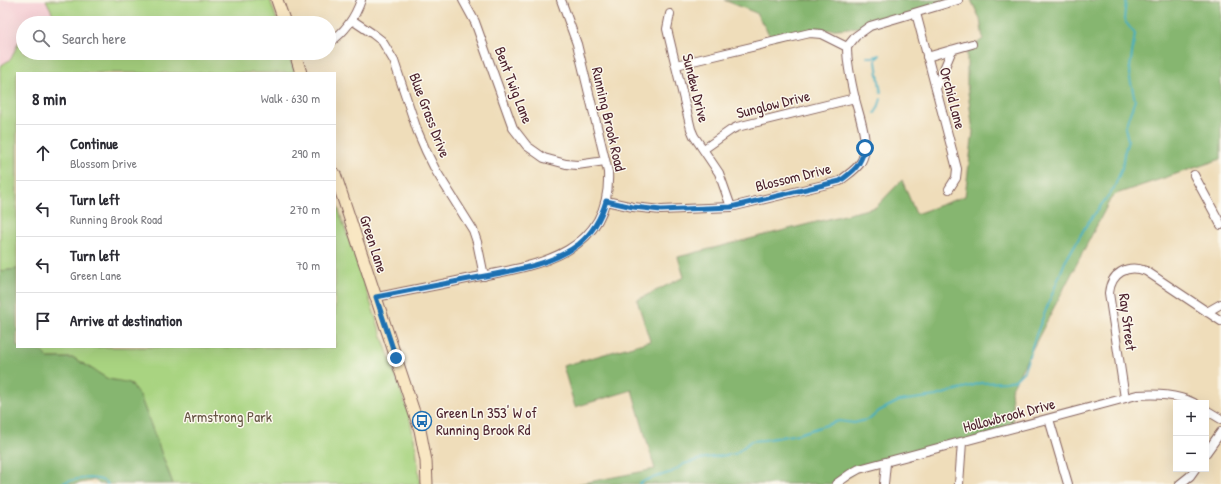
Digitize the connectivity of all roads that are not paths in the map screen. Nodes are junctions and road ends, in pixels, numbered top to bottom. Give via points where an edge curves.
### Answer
1 (277, 0) edge
2 (361, 0) edge
3 (463, 0) edge
4 (561, 0) edge
5 (958, 0) edge
6 (916, 13) junction
7 (670, 14) dead end
8 (283, 16) edge
9 (352, 20) junction
10 (336, 37) edge
11 (972, 44) dead end
12 (847, 47) junction
13 (952, 50) junction
14 (927, 57) junction
15 (297, 60) edge
16 (676, 65) junction
17 (301, 72) edge
18 (936, 88) junction
19 (855, 98) junction
20 (704, 149) junction
21 (605, 160) junction
22 (1194, 176) dead end
23 (336, 177) edge
24 (949, 189) dead end
25 (606, 201) junction
26 (731, 207) junction
27 (1221, 225) edge
28 (484, 276) junction
29 (376, 297) junction
30 (1221, 304) edge
31 (1207, 312) junction
32 (1221, 321) edge
33 (1125, 398) junction
34 (1185, 400) edge
35 (1209, 412) edge
36 (1049, 419) junction
37 (1221, 419) edge
38 (1221, 432) edge
39 (962, 442) junction
40 (1209, 449) edge
41 (886, 463) junction
42 (1193, 472) edge
43 (427, 484) edge
44 (836, 484) edge
45 (884, 484) edge
46 (959, 484) edge
47 (1068, 484) edge
48 (1180, 484) edge

1 - 8 street
2 - 9 street
3 - 21 street, Bent Twig Lane via 475,22 513,128 527,146 544,158 566,164 577,165
4 - 21 street, Running Brook Road via 577,44
5 - 6 street
6 - 12 street via 870,26 856,36
6 - 14 street, Orchid Lane
7 - 16 street, Sundew Drive via 667,29
9 - 10 street
9 - 28 street, Blue Grass Drive via 382,41 394,61 426,151 473,230
11 - 13 street
12 - 16 street via 821,34 810,32
12 - 19 street, Blossom Drive
13 - 14 street
13 - 18 street
14 - 18 street, Orchid Lane
15 - 17 street
16 - 20 street, Sundew Drive via 691,129
18 - 24 street, Orchid Lane via 957,169 956,178
19 - 20 street, Sunglow Drive via 736,127
19 - 26 street, Blossom Drive via 865,148 861,162 851,172 840,181
20 - 26 street, Sundew Drive via 719,173
21 - 25 street, Running Brook Road via 608,183
22 - 27 street
23 - 29 street, Green Lane
25 - 26 street, Blossom Drive via 661,210
25 - 28 street, Running Brook Road via 593,229 568,252 524,268
28 - 29 street, Running Brook Road
29 - 43 street, Green Lane via 420,430
30 - 31 street
31 - 32 street, Ray Street
31 - 33 street, Ray Street via 1146,271 1127,269 1116,276 1109,293
33 - 34 street, Hollowbrook Drive via 1137,395 1164,395
33 - 36 street, Hollowbrook Drive
35 - 37 street
36 - 39 street, Hollowbrook Drive
36 - 47 street
38 - 40 street
39 - 41 street, Hollowbrook Drive
39 - 46 street
41 - 44 street, Hollowbrook Drive via 859,469
41 - 45 street
42 - 48 street

